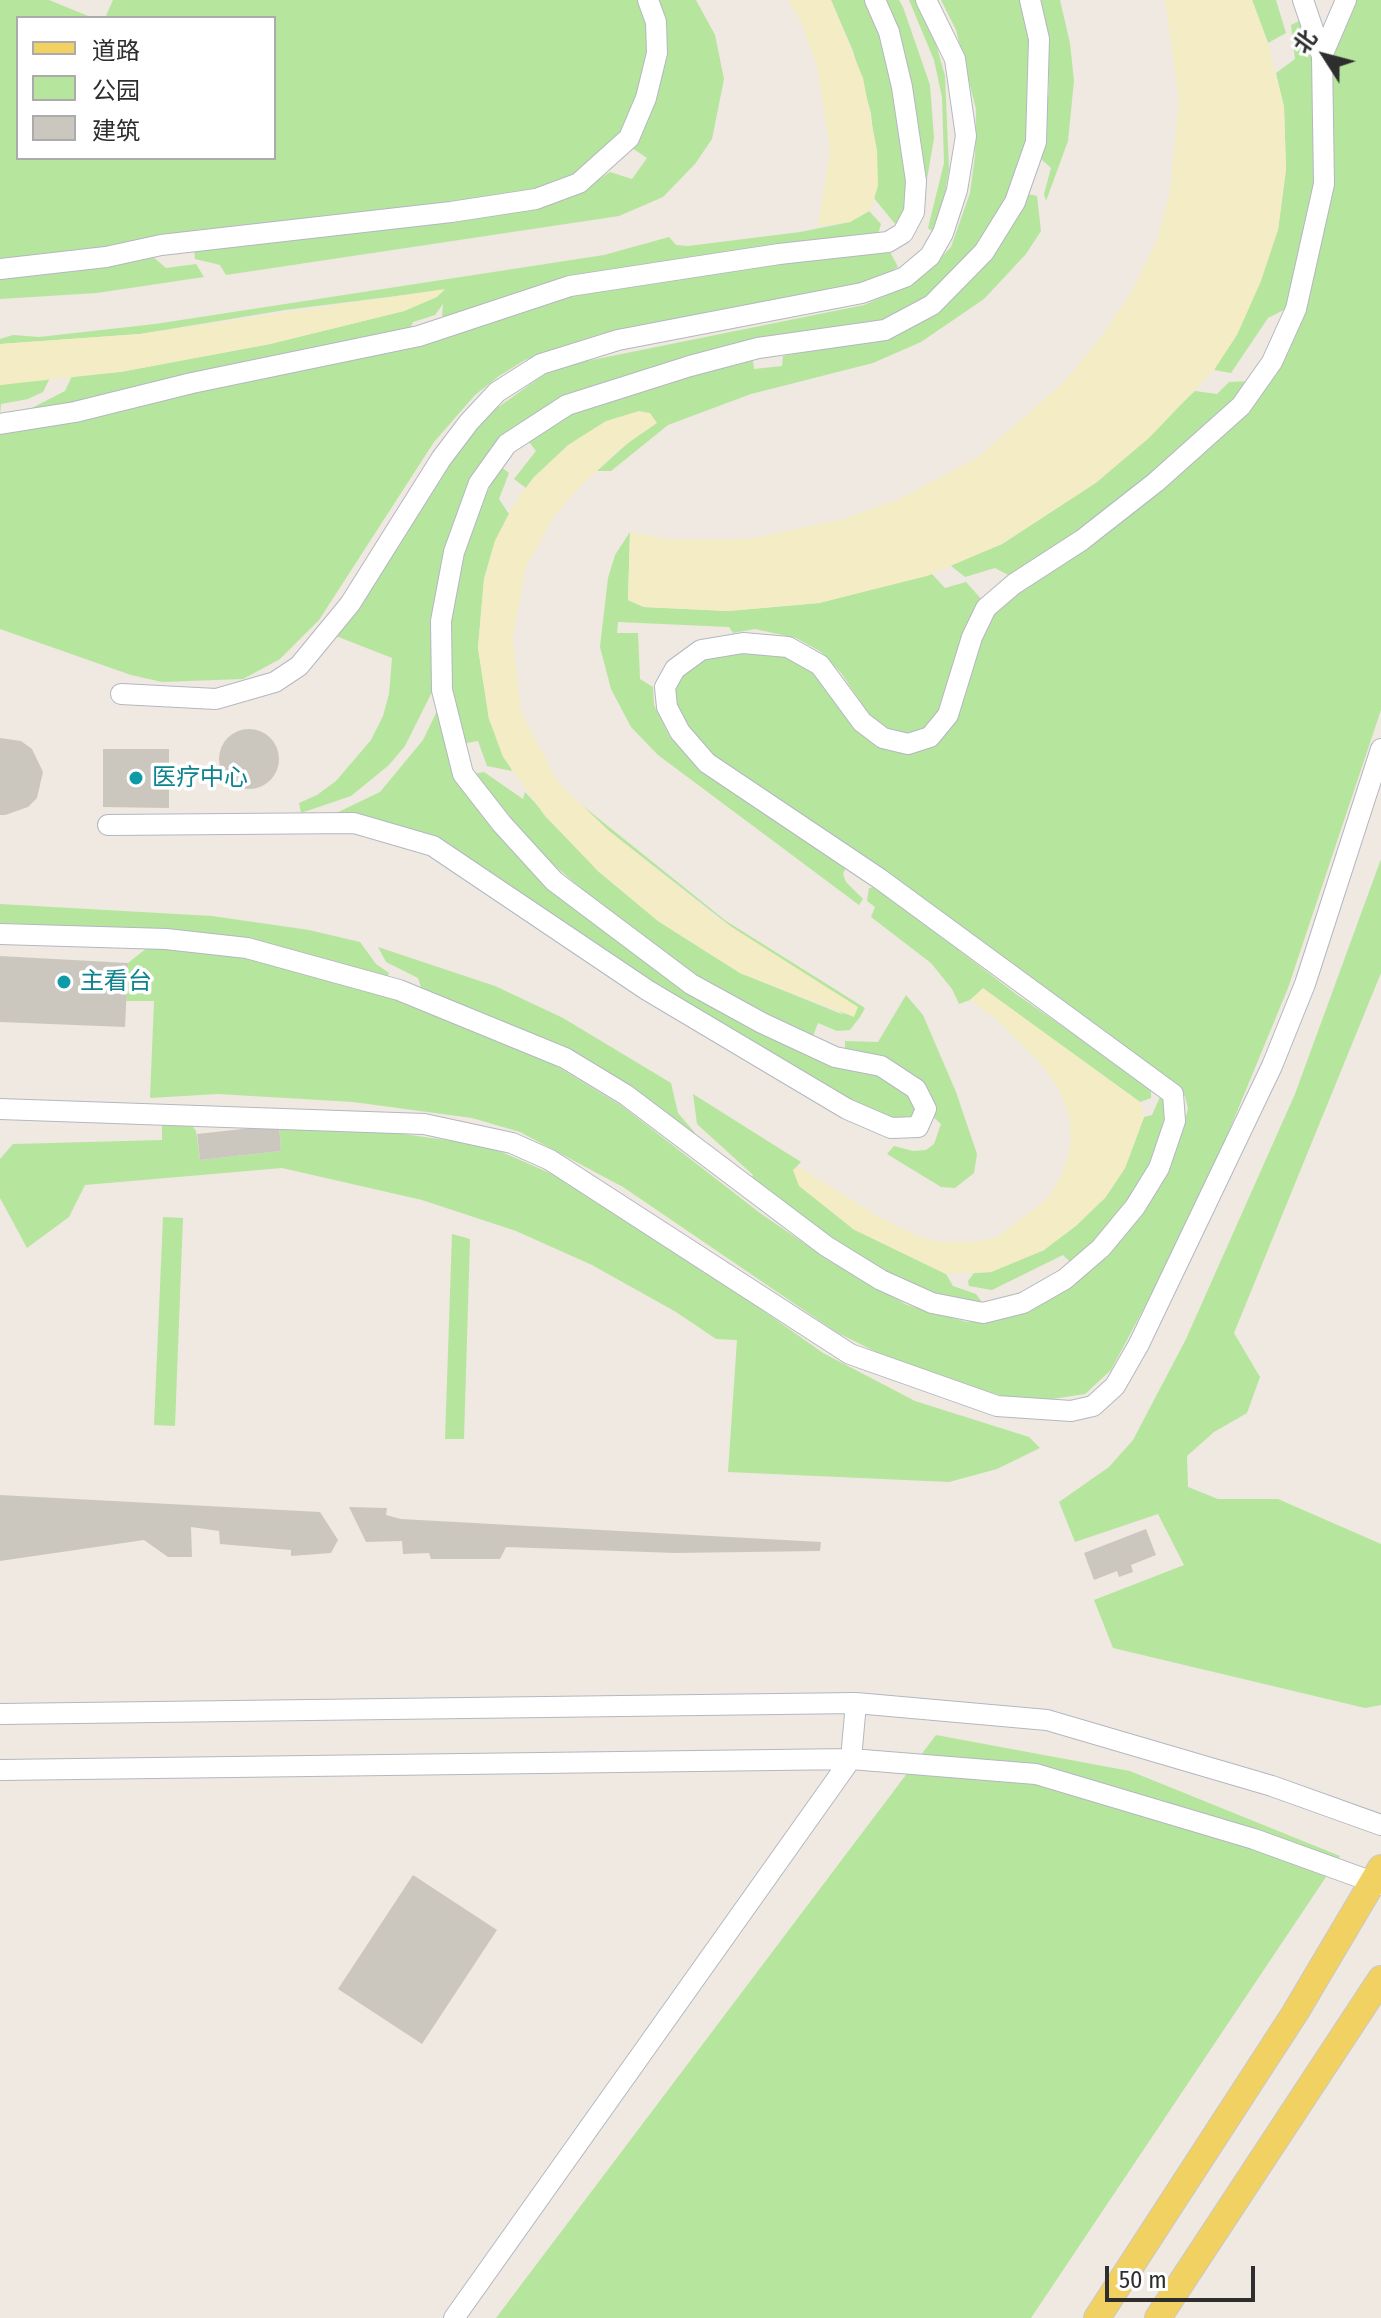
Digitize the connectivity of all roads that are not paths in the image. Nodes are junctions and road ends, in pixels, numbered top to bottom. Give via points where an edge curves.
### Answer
1 (648, 0) edge
2 (875, 0) edge
3 (926, 0) edge
4 (1030, 0) edge
5 (1303, 0) edge
6 (1346, 0) edge
7 (1322, 56) junction
8 (0, 269) edge
9 (0, 424) edge
10 (121, 694) dead end
11 (1381, 749) edge
12 (108, 825) dead end
13 (0, 934) edge
14 (0, 1109) edge
15 (856, 1703) junction
16 (0, 1714) edge
17 (851, 1759) junction
18 (0, 1770) edge
19 (1381, 1825) edge
20 (1378, 1879) edge
21 (1381, 1979) edge
22 (454, 2318) edge
23 (1097, 2318) edge
24 (1158, 2318) edge

1 - 8 street via 656,22 657,53 646,98 629,138 579,183 536,199 465,210
2 - 9 street via 899,73 916,181 914,212 903,233 888,242 570,286 419,336
3 - 10 street via 955,59 966,136 957,190 930,256 905,277 862,293 618,340 541,364 497,392 469,422 350,604 299,666 275,682 216,699
4 - 12 street via 1039,39 1036,142 1015,202 984,252 932,305 885,330 758,348 690,366 567,405 507,444 479,483 454,552 441,621 442,690 463,774 554,881 691,984 835,1057 881,1066 916,1089 926,1109 918,1127 891,1128 847,1109 647,990 433,846 354,823
5 - 7 street
6 - 7 street
7 - 13 street via 1324,184 1296,309 1272,362 1241,406 1198,448 986,608 948,715 930,737 908,744 883,738 862,722 820,665 788,647 743,643 701,650 675,669 665,687 667,707 680,732 707,763 880,879 1173,1094 1175,1121 1159,1168 1101,1248 1065,1279 1023,1303 983,1313 932,1303 826,1246 626,1095 565,1058 399,990 247,948 166,939
11 - 14 street via 1305,984 1272,1066 1139,1344 1115,1386 1093,1406 1071,1411 997,1406 850,1354 550,1160 512,1143 424,1124
15 - 16 street
15 - 17 street
15 - 19 street via 1047,1720 1272,1786
17 - 18 street
17 - 20 street via 1036,1774
17 - 22 street
20 - 23 main road
21 - 24 main road

